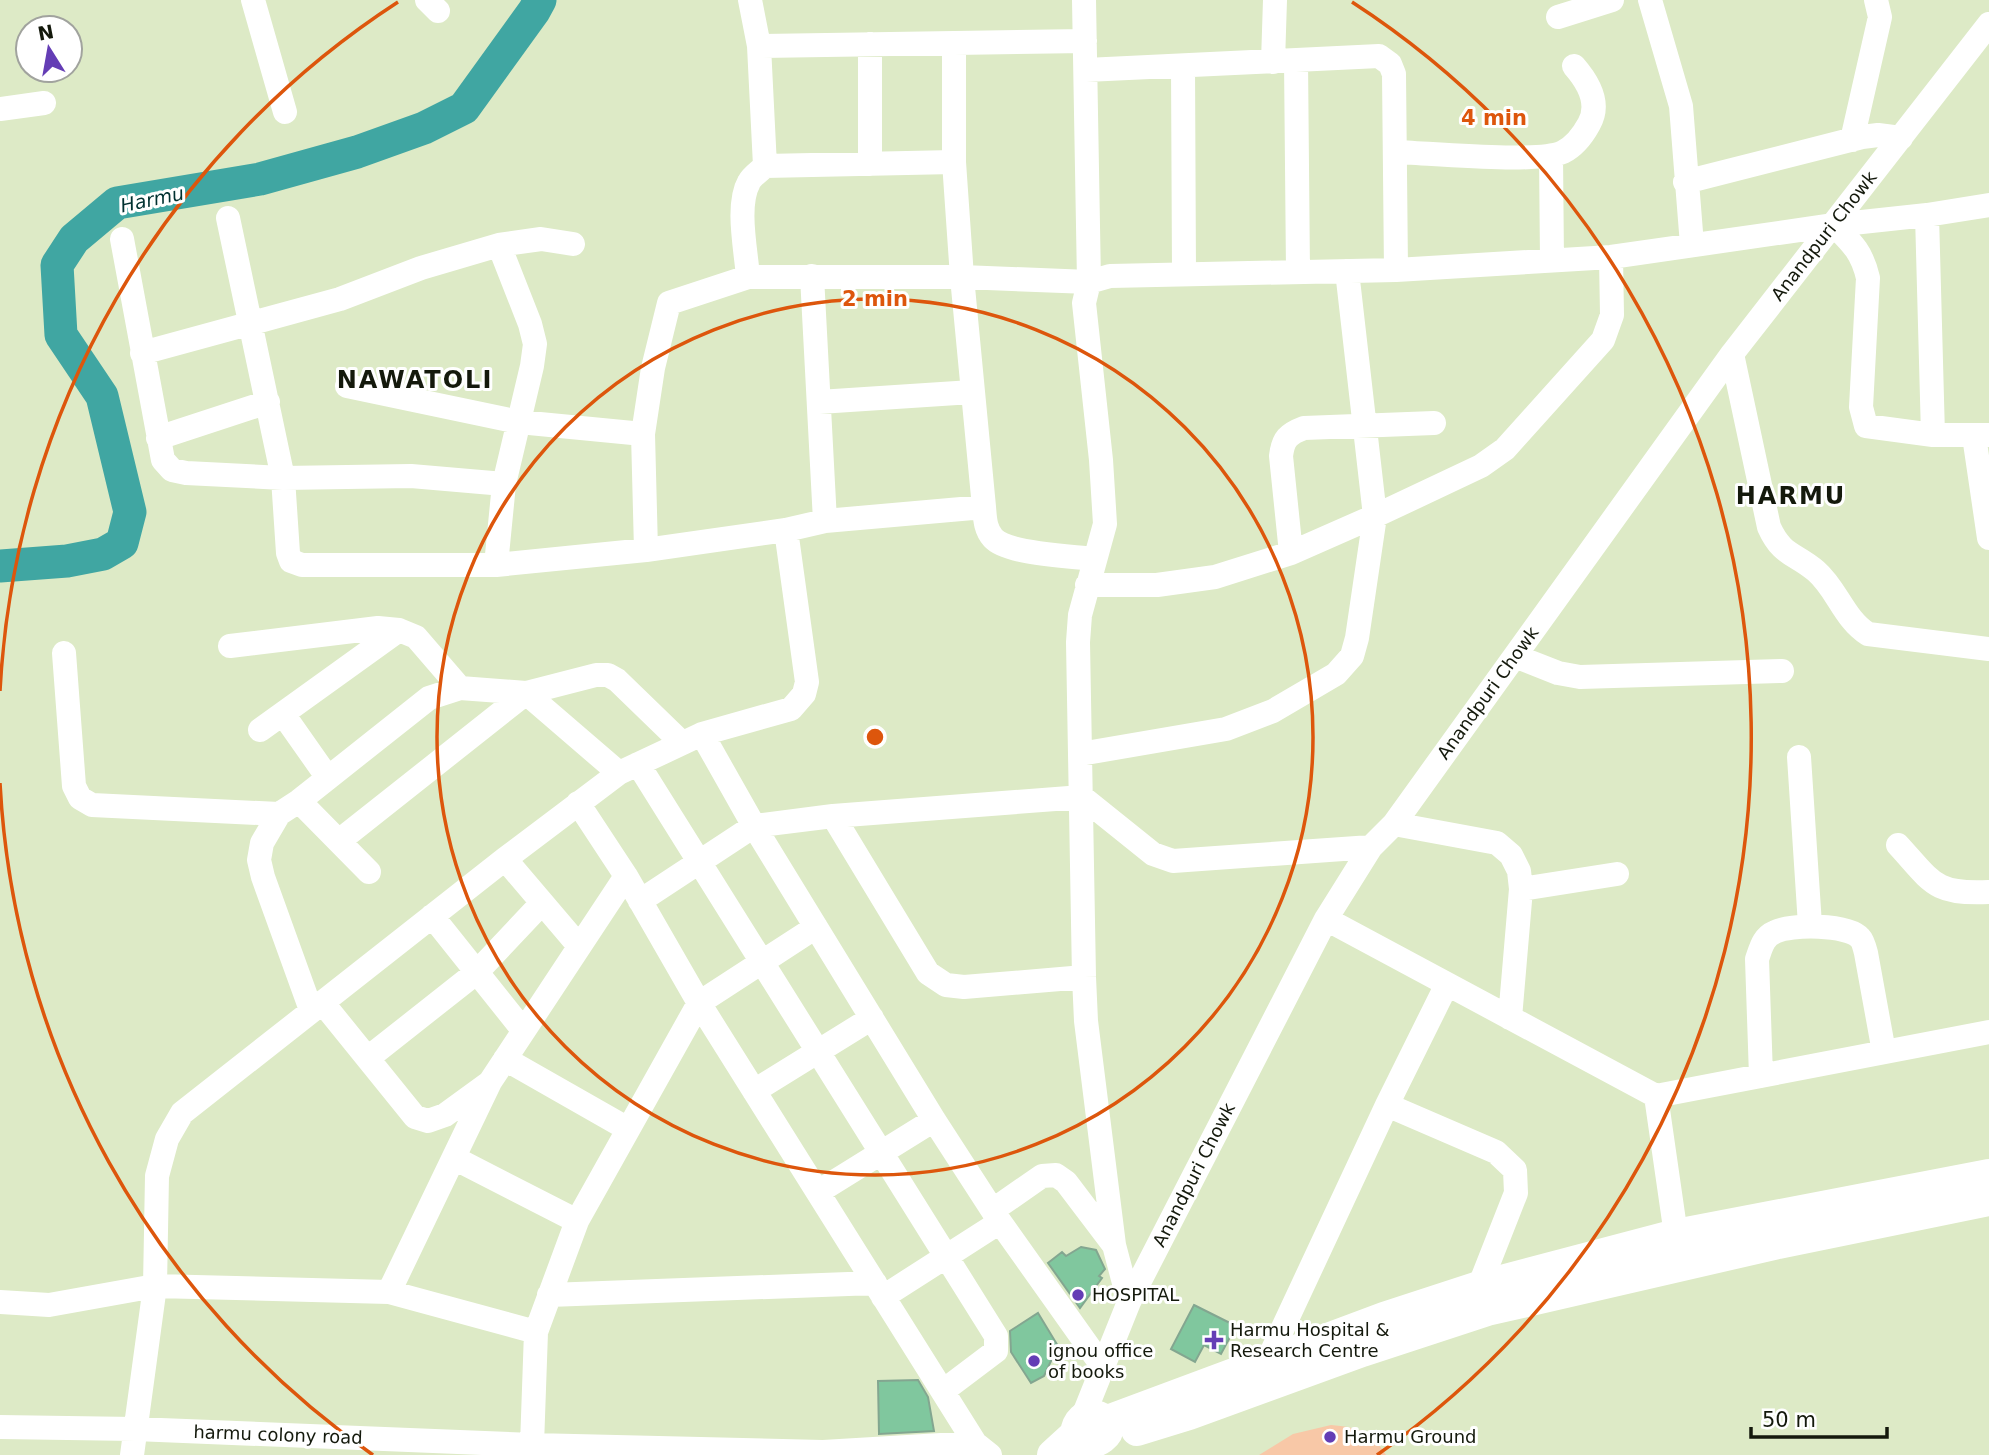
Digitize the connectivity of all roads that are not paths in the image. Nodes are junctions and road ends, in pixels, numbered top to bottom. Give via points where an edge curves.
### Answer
1 (253, 0) edge
2 (750, 0) edge
3 (1084, 0) edge
4 (1275, 0) edge
5 (1612, 0) edge
6 (1650, 0) edge
7 (1876, 0) edge
8 (1558, 17) dead end
9 (1989, 24) edge
10 (1085, 41) junction
11 (954, 43) junction
12 (870, 44) junction
13 (759, 46) junction
14 (1285, 61) junction
15 (1184, 66) junction
16 (1574, 66) dead end
17 (1086, 70) junction
18 (44, 103) dead end
19 (0, 108) edge
20 (285, 112) dead end
21 (1901, 138) junction
22 (1852, 140) junction
23 (1395, 152) junction
24 (1550, 156) junction
25 (954, 162) junction
26 (870, 164) junction
27 (765, 166) junction
28 (1685, 181) junction
29 (1989, 205) edge
30 (1927, 215) junction
31 (228, 218) dead end
32 (1834, 225) junction
33 (122, 239) dead end
34 (573, 244) dead end
35 (499, 245) junction
36 (1692, 245) junction
37 (1611, 257) junction
38 (1552, 260) junction
39 (1396, 270) junction
40 (1347, 271) junction
41 (1298, 272) junction
42 (1184, 274) junction
43 (812, 276) junction
44 (748, 277) junction
45 (962, 277) junction
46 (1089, 282) junction
47 (250, 324) junction
48 (142, 353) junction
49 (1732, 354) junction
50 (347, 386) dead end
51 (972, 392) junction
52 (268, 402) junction
53 (819, 402) junction
54 (519, 422) junction
55 (1434, 423) dead end
56 (1365, 425) junction
57 (643, 434) junction
58 (1933, 435) junction
59 (1982, 436) edge
60 (158, 438) junction
61 (284, 478) junction
62 (504, 484) junction
63 (984, 507) junction
64 (1375, 516) junction
65 (825, 521) junction
66 (786, 530) junction
67 (1989, 538) edge
68 (646, 550) junction
69 (1291, 553) junction
70 (1094, 559) junction
71 (496, 565) junction
72 (1087, 585) junction
73 (399, 630) junction
74 (230, 646) dead end
75 (1989, 649) edge
76 (64, 653) dead end
77 (1515, 656) junction
78 (1782, 671) dead end
79 (460, 688) junction
80 (526, 693) junction
81 (283, 714) junction
82 (260, 730) dead end
83 (692, 738) junction
84 (1080, 754) junction
85 (1799, 757) dead end
86 (629, 769) junction
87 (328, 778) junction
88 (1082, 797) junction
89 (299, 801) junction
90 (578, 803) junction
91 (279, 814) junction
92 (833, 816) junction
93 (1394, 824) junction
94 (754, 826) junction
95 (339, 841) junction
96 (1898, 845) dead end
97 (1371, 847) junction
98 (505, 859) junction
99 (699, 862) junction
100 (369, 872) dead end
101 (1618, 874) dead end
102 (626, 876) junction
103 (1521, 889) junction
104 (1989, 892) edge
105 (640, 901) junction
106 (542, 903) junction
107 (432, 916) junction
108 (1326, 919) junction
109 (1810, 925) junction
110 (816, 927) junction
111 (579, 946) junction
112 (762, 961) junction
113 (477, 972) junction
114 (1084, 977) junction
115 (1447, 984) junction
116 (699, 1003) junction
117 (316, 1006) junction
118 (872, 1018) junction
119 (1510, 1018) junction
120 (523, 1030) junction
121 (1989, 1032) edge
122 (818, 1051) junction
123 (1884, 1052) junction
124 (368, 1058) junction
125 (505, 1059) junction
126 (1761, 1076) junction
127 (490, 1082) junction
128 (754, 1091) junction
129 (1656, 1096) junction
130 (1387, 1105) junction
131 (934, 1120) junction
132 (628, 1129) junction
133 (881, 1153) junction
134 (454, 1158) junction
135 (1989, 1175) edge
136 (818, 1192) junction
137 (1989, 1200) edge
138 (996, 1216) junction
139 (577, 1221) junction
140 (1676, 1235) junction
141 (1114, 1245) junction
142 (946, 1256) junction
143 (155, 1286) junction
144 (1479, 1287) junction
145 (879, 1290) junction
146 (389, 1292) junction
147 (549, 1295) junction
148 (0, 1302) edge
149 (1129, 1302) junction
150 (536, 1332) junction
151 (1268, 1362) junction
152 (1103, 1367) junction
153 (943, 1391) junction
154 (0, 1427) edge
155 (135, 1429) junction
156 (1084, 1439) edge
157 (532, 1445) junction
158 (481, 1449) edge
159 (982, 1449) edge
160 (132, 1455) edge

1 - 20 street
2 - 13 street
3 - 10 street
4 - 14 street
5 - 8 street
6 - 28 street via 1681,106
7 - 22 street via 1880,16
9 - 21 street, Anandpuri Chowk
10 - 11 street
10 - 17 street
11 - 12 street
11 - 25 street
12 - 13 street
12 - 26 street
13 - 27 street
14 - 15 street
14 - 23 street via 1379,56 1390,64
14 - 41 street
15 - 17 street
15 - 42 street
16 - 24 street via 1587,81 1593,118 1583,136
17 - 46 street
18 - 19 street
21 - 22 street via 1878,135
21 - 32 street, Anandpuri Chowk
22 - 28 street
23 - 24 street
23 - 39 street
24 - 38 street
25 - 26 street
25 - 45 street
26 - 27 street
27 - 44 street via 750,181 742,209
28 - 36 street
29 - 30 street
30 - 32 street
30 - 58 street
31 - 47 street
32 - 36 street
32 - 49 street, Anandpuri Chowk
32 - 58 street via 1857,248 1868,278 1861,407 1866,426
33 - 48 street
34 - 35 street via 541,239
35 - 47 street
35 - 54 street via 535,344
36 - 37 street
37 - 38 street
37 - 64 street via 1612,315 1603,341 1588,359 1505,449 1481,466
38 - 39 street
39 - 40 street
40 - 41 street
40 - 56 street
41 - 42 street
42 - 46 street via 1110,276
43 - 44 street
43 - 45 street
43 - 53 street
44 - 57 street via 669,303
45 - 46 street
45 - 51 street
46 - 70 street via 1084,303 1105,513
47 - 48 street
47 - 52 street
48 - 60 street
49 - 75 street via 1769,527 1784,551 1816,571 1856,626 1868,634
49 - 77 street, Anandpuri Chowk
50 - 54 street
51 - 53 street
51 - 63 street
52 - 60 street
52 - 61 street
53 - 65 street
54 - 57 street
54 - 62 street
55 - 56 street
56 - 64 street
56 - 69 street via 1304,428 1289,434 1283,443
57 - 68 street
58 - 59 street
59 - 67 street
60 - 61 street via 163,460 172,470
61 - 62 street via 411,476
61 - 71 street via 291,561 302,565
62 - 71 street
63 - 65 street
63 - 70 street via 986,525 994,539 1007,548
64 - 69 street
64 - 84 street via 1357,638 1352,656 1336,674 1273,711 1226,729
65 - 66 street
66 - 68 street
66 - 83 street via 807,682 804,694 791,709
68 - 71 street
69 - 72 street via 1215,578 1157,585
70 - 72 street
72 - 84 street via 1078,642
73 - 74 street via 378,628
73 - 79 street via 416,637
73 - 81 street
76 - 91 street via 74,786 80,798 92,805
77 - 78 street via 1580,677
77 - 93 street, Anandpuri Chowk
79 - 80 street
79 - 87 street via 429,698
80 - 83 street via 608,675
80 - 86 street
80 - 95 street
81 - 82 street
81 - 87 street
83 - 86 street
83 - 94 street
84 - 88 street
85 - 109 street
86 - 90 street
86 - 99 street
87 - 89 street
88 - 92 street
88 - 97 street via 1153,854 1173,861
88 - 114 street
89 - 91 street
89 - 95 street
90 - 98 street
90 - 102 street
91 - 117 street via 262,843 259,860
92 - 94 street
92 - 114 street via 928,973 946,985
93 - 97 street, Anandpuri Chowk
93 - 103 street via 1497,843 1511,855
94 - 99 street
94 - 110 street
95 - 100 street
96 - 104 street via 1933,883 1949,891
97 - 108 street, Anandpuri Chowk
98 - 106 street
98 - 107 street
99 - 105 street
99 - 112 street
101 - 103 street
102 - 105 street
102 - 111 street
103 - 119 street
105 - 116 street
106 - 111 street
106 - 113 street
107 - 113 street
107 - 117 street
108 - 115 street
108 - 149 street, Anandpuri Chowk
109 - 123 street via 1861,938
109 - 126 street via 1775,932 1762,942 1757,959
110 - 112 street
110 - 118 street
111 - 120 street
112 - 116 street
112 - 122 street
113 - 120 street
113 - 124 street
114 - 141 street
115 - 119 street
115 - 130 street
116 - 128 street
116 - 132 street
117 - 124 street
117 - 143 street via 182,1113 167,1139 157,1176
118 - 122 street
118 - 131 street
119 - 129 street
120 - 125 street
121 - 123 street
122 - 128 street
122 - 133 street
123 - 126 street
124 - 127 street via 415,1117 428,1121 445,1115
125 - 127 street
125 - 132 street
126 - 129 street
127 - 134 street
128 - 136 street
129 - 140 street
130 - 144 street via 1496,1152 1515,1170 1516,1193
130 - 151 street
131 - 133 street
131 - 138 street
132 - 139 street
133 - 136 street
133 - 142 street
134 - 139 street
134 - 146 street
135 - 140 main road
136 - 145 street
137 - 156 main road via 1487,1310 1189,1414
138 - 141 street via 1042,1177 1056,1175
138 - 142 street
138 - 152 street
139 - 147 street
140 - 144 main road
141 - 149 street
142 - 145 street
142 - 153 street via 996,1336 996,1351
143 - 146 street
143 - 148 street via 49,1305
143 - 155 street
144 - 151 main road
145 - 147 street
145 - 153 street
146 - 150 street
147 - 150 street
149 - 152 street, Anandpuri Chowk
150 - 157 street
151 - 156 main road
152 - 156 street, Anandpuri Chowk
153 - 159 street
154 - 155 street, harmu colony road
155 - 158 street, harmu colony road
155 - 160 street
157 - 158 street, harmu colony road
157 - 159 street, harmu colony road

